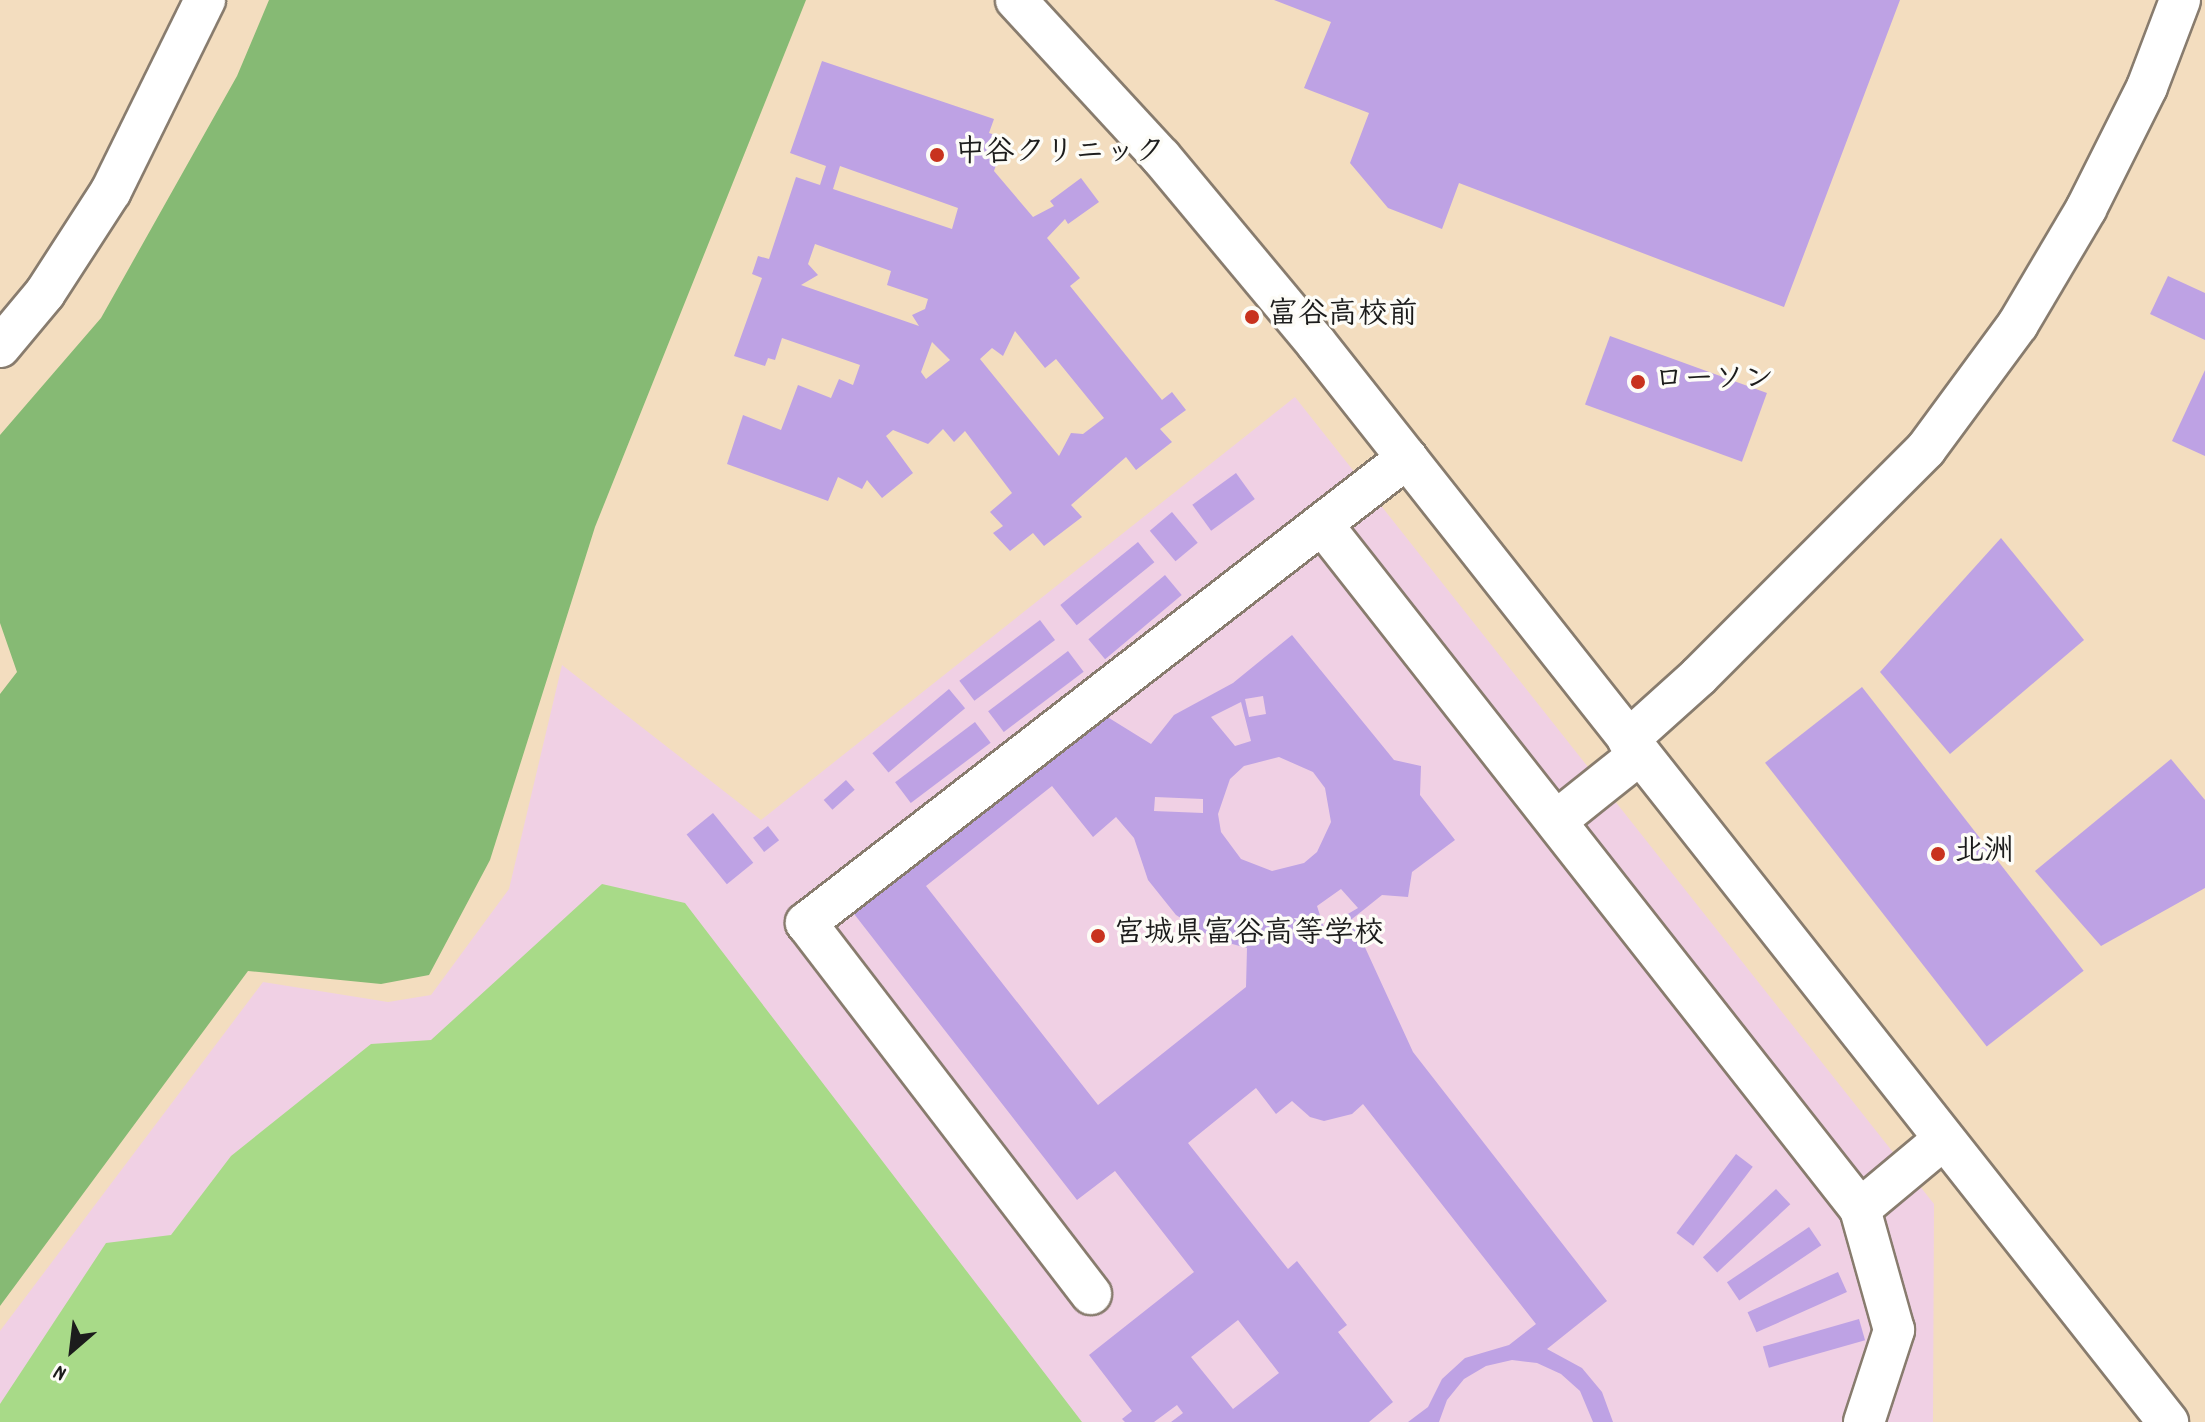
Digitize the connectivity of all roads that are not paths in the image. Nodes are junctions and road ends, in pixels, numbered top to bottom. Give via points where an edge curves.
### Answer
1 (205, 0) edge
2 (1016, 0) edge
3 (2180, 0) edge
4 (0, 347) edge
5 (1407, 458) junction
6 (1322, 524) junction
7 (1634, 747) junction
8 (1556, 821) junction
9 (1944, 1139) junction
10 (1860, 1209) junction
11 (1091, 1294) dead end
12 (1864, 1417) edge
13 (2168, 1422) edge

1 - 4 street via 111,191 45,293
2 - 5 street via 1161,157
3 - 7 street via 2147,87 2086,209 2018,324 1926,449
5 - 6 street
5 - 7 street
6 - 8 street
6 - 11 street via 806,923
7 - 8 street
7 - 9 street
8 - 10 street
9 - 10 street
9 - 13 street
10 - 12 street via 1894,1330

